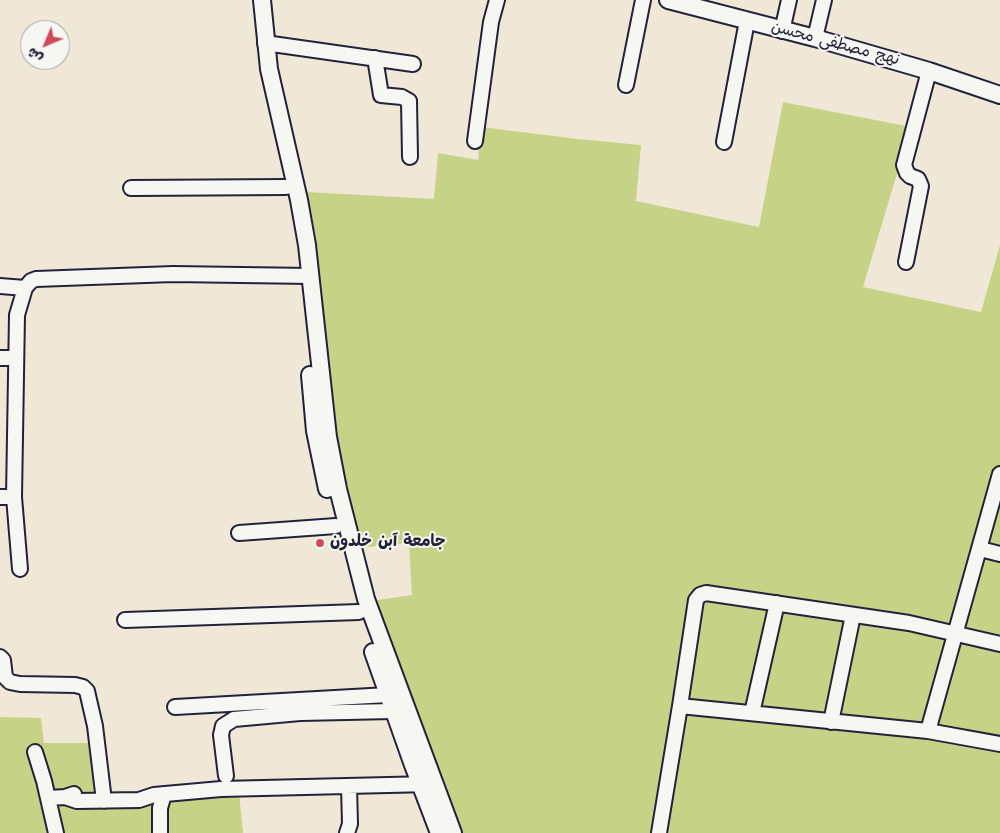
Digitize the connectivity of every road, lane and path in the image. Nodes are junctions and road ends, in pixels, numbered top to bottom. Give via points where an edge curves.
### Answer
1 (254, 0) edge
2 (262, 0) edge
3 (497, 0) edge
4 (643, 0) edge
5 (668, 0) edge
6 (789, 0) edge
7 (824, 0) edge
8 (714, 6) edge
9 (747, 21) junction
10 (782, 31) junction
11 (815, 38) junction
12 (265, 43) junction
13 (375, 58) junction
14 (413, 64) dead end
15 (929, 71) junction
16 (626, 85) dead end
17 (1000, 95) edge
18 (475, 142) dead end
19 (724, 142) dead end
20 (410, 157) dead end
21 (286, 187) junction
22 (131, 188) dead end
23 (906, 262) dead end
24 (305, 275) junction
25 (0, 286) edge
26 (25, 288) junction
27 (0, 358) edge
28 (16, 358) junction
29 (1000, 474) edge
30 (7, 497) edge
31 (336, 526) junction
32 (239, 533) dead end
33 (980, 549) junction
34 (1000, 554) edge
35 (20, 569) dead end
36 (776, 603) junction
37 (359, 612) junction
38 (853, 615) junction
39 (125, 620) dead end
40 (956, 633) junction
41 (1000, 644) edge
42 (0, 657) edge
43 (388, 695) junction
44 (680, 706) junction
45 (176, 707) dead end
46 (394, 710) junction
47 (752, 713) junction
48 (831, 722) junction
49 (928, 731) junction
50 (1000, 744) edge
51 (35, 752) dead end
52 (226, 776) dead end
53 (427, 784) junction
54 (349, 786) junction
55 (159, 794) junction
56 (103, 796) junction
57 (49, 798) junction
58 (56, 833) edge
59 (160, 833) edge
60 (347, 833) edge
61 (439, 833) edge
62 (452, 833) edge
63 (659, 833) edge

1 - 21 main road via 268,106
2 - 12 main road
3 - 18 street via 491,22
4 - 16 street
5 - 8 main road, نهج مصطفى محسن
6 - 10 street
7 - 11 street
8 - 9 main road, نهج مصطفى محسن
9 - 10 main road, نهج مصطفى محسن
9 - 19 street
10 - 11 main road, نهج مصطفى محسن
11 - 15 main road, نهج مصطفى محسن
12 - 13 street
12 - 24 main road via 299,200
13 - 14 street
13 - 20 street via 380,95 402,96 409,101
15 - 17 main road, نهج مصطفى محسن
15 - 23 street via 904,165 907,173 918,179 922,186
21 - 22 street
21 - 24 main road via 297,250
24 - 26 street via 106,275 36,279
24 - 31 main road via 315,431
24 - 53 main road via 338,489 366,600
25 - 26 street
26 - 28 street via 17,315
27 - 28 street
28 - 30 street
29 - 33 street
30 - 35 street
31 - 32 street
31 - 37 main road
33 - 34 street
33 - 40 street
36 - 38 street
36 - 44 street via 706,593 700,595 696,600
36 - 47 street
37 - 39 street
37 - 43 main road
38 - 40 street
38 - 48 street
40 - 41 street
40 - 49 street
42 - 56 street via 5,677 10,682 75,685 86,691 95,726
43 - 45 street
43 - 46 main road
44 - 47 street
44 - 63 street
46 - 52 street via 234,719 223,726 221,735
46 - 53 main road
47 - 48 street
48 - 49 street
49 - 50 street
51 - 57 street
53 - 54 street
53 - 61 main road
53 - 62 main road
54 - 55 street
54 - 60 street via 350,824
55 - 56 street via 140,792
55 - 59 street
56 - 57 street via 78,793
57 - 58 street

